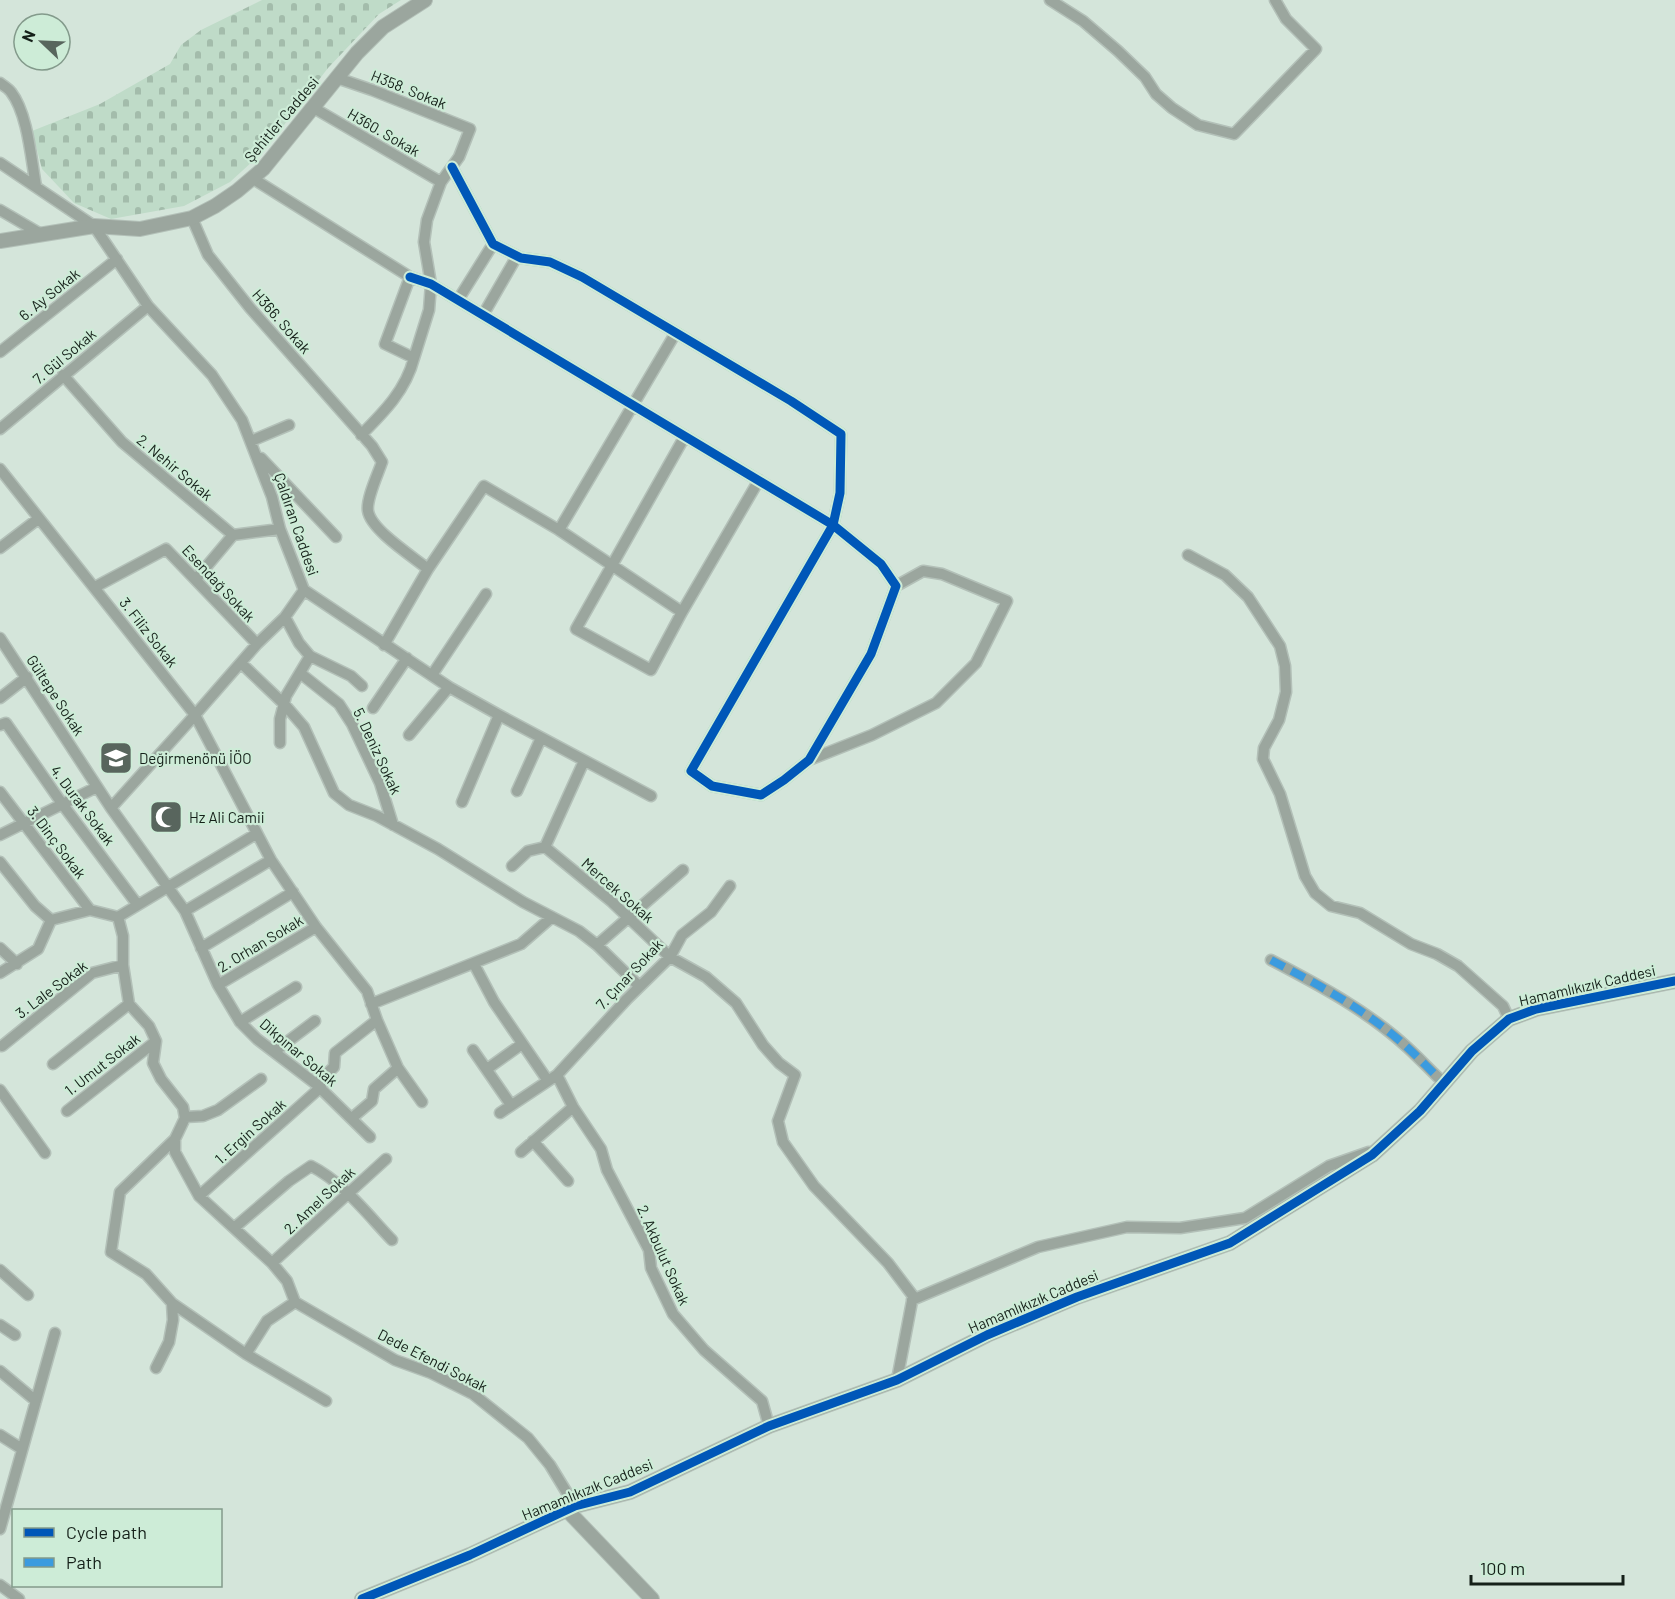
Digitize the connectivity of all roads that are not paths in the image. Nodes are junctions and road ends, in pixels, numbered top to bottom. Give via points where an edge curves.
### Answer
1 (425, 0) edge
2 (1050, 0) edge
3 (1275, 0) edge
4 (337, 78) junction
5 (0, 83) edge
6 (312, 107) junction
7 (0, 162) edge
8 (452, 167) junction
9 (252, 178) junction
10 (441, 182) junction
11 (36, 186) junction
12 (0, 210) edge
13 (192, 218) junction
14 (94, 226) junction
15 (41, 234) junction
16 (0, 241) edge
17 (493, 244) junction
18 (517, 256) junction
19 (117, 259) junction
20 (410, 278) junction
21 (431, 284) junction
22 (458, 300) junction
23 (148, 306) junction
24 (483, 315) junction
25 (675, 334) junction
26 (0, 352) edge
27 (414, 358) junction
28 (63, 375) junction
29 (634, 406) junction
30 (289, 425) dead end
31 (0, 429) edge
32 (361, 435) junction
33 (685, 436) junction
34 (251, 441) junction
35 (257, 454) junction
36 (0, 469) edge
37 (759, 480) junction
38 (38, 519) junction
39 (833, 525) junction
40 (280, 529) junction
41 (559, 530) junction
42 (233, 535) junction
43 (336, 537) dead end
44 (0, 548) edge
45 (1188, 555) dead end
46 (611, 564) junction
47 (428, 569) junction
48 (196, 579) junction
49 (896, 586) junction
50 (95, 587) junction
51 (304, 590) junction
52 (486, 594) dead end
53 (682, 612) junction
54 (285, 617) junction
55 (0, 638) edge
56 (257, 644) junction
57 (384, 645) junction
58 (310, 656) junction
59 (407, 658) junction
60 (241, 663) junction
61 (300, 673) junction
62 (432, 675) junction
63 (27, 677) junction
64 (362, 686) dead end
65 (449, 687) junction
66 (0, 698) edge
67 (285, 705) junction
68 (373, 708) dead end
69 (499, 715) junction
70 (195, 716) junction
71 (3, 724) edge
72 (410, 735) dead end
73 (541, 738) junction
74 (280, 743) dead end
75 (809, 760) junction
76 (584, 761) junction
77 (97, 787) junction
78 (517, 791) dead end
79 (0, 792) edge
80 (651, 796) dead end
81 (462, 802) dead end
82 (63, 805) junction
83 (111, 808) junction
84 (24, 824) junction
85 (393, 825) junction
86 (256, 834) junction
87 (0, 835) edge
88 (545, 847) junction
89 (270, 860) junction
90 (0, 862) edge
91 (512, 866) dead end
92 (683, 870) dead end
93 (730, 886) dead end
94 (168, 888) junction
95 (292, 892) junction
96 (137, 904) junction
97 (90, 910) junction
98 (184, 910) junction
99 (118, 917) junction
100 (552, 917) junction
101 (628, 918) junction
102 (51, 920) junction
103 (316, 927) junction
104 (597, 945) junction
105 (0, 948) edge
106 (201, 948) junction
107 (670, 957) junction
108 (1271, 960) dead end
109 (17, 964) junction
110 (474, 964) junction
111 (123, 965) junction
112 (0, 973) edge
113 (1675, 981) edge
114 (218, 985) junction
115 (639, 986) junction
116 (296, 987) dead end
117 (129, 1004) junction
118 (371, 1004) junction
119 (1509, 1019) junction
120 (376, 1020) junction
121 (315, 1021) dead end
122 (240, 1022) junction
123 (156, 1041) junction
124 (522, 1044) junction
125 (2, 1046) dead end
126 (474, 1050) dead end
127 (275, 1051) junction
128 (53, 1064) dead end
129 (398, 1068) junction
130 (487, 1070) junction
131 (552, 1078) junction
132 (261, 1079) dead end
133 (1444, 1083) junction
134 (319, 1085) junction
135 (0, 1090) edge
136 (422, 1102) dead end
137 (512, 1105) junction
138 (573, 1107) junction
139 (67, 1111) dead end
140 (500, 1113) dead end
141 (185, 1117) junction
142 (352, 1118) junction
143 (370, 1137) dead end
144 (175, 1139) junction
145 (533, 1141) junction
146 (1380, 1148) junction
147 (521, 1152) dead end
148 (45, 1153) dead end
149 (386, 1159) dead end
150 (568, 1180) dead end
151 (347, 1194) junction
152 (198, 1196) junction
153 (234, 1228) junction
154 (392, 1240) dead end
155 (272, 1263) junction
156 (0, 1270) edge
157 (28, 1295) dead end
158 (912, 1300) junction
159 (295, 1302) junction
160 (172, 1303) junction
161 (0, 1325) edge
162 (55, 1334) dead end
163 (15, 1335) dead end
164 (246, 1354) junction
165 (156, 1368) dead end
166 (0, 1371) edge
167 (897, 1380) junction
168 (36, 1401) junction
169 (326, 1401) dead end
170 (769, 1426) junction
171 (0, 1435) edge
172 (22, 1449) junction
173 (4, 1498) edge
174 (571, 1508) junction
175 (0, 1529) edge
176 (0, 1585) edge
177 (19, 1599) edge
178 (362, 1599) edge
179 (652, 1599) edge

1 - 4 street, Şehitler Caddesi via 383,27
2 - 3 street via 1118,51 1172,108 1198,125 1234,134 1316,50 1286,19
4 - 6 street, Şehitler Caddesi
4 - 8 street, H358. Sokak via 470,129
5 - 11 street via 11,91 18,106
6 - 9 street, Şehitler Caddesi
6 - 10 street, H360. Sokak
7 - 11 street
8 - 10 street
8 - 17 street
9 - 13 street, Şehitler Caddesi
9 - 20 street
10 - 21 street via 426,220 424,242
11 - 14 street
12 - 15 street
13 - 14 street, Şehitler Caddesi via 140,229
13 - 32 street, H366. Sokak via 215,264
14 - 15 street, Şehitler Caddesi
14 - 19 street, Çaldıran Caddesi
15 - 16 street, Şehitler Caddesi
17 - 18 street
17 - 22 street
18 - 24 street
18 - 25 street via 550,262 582,277
19 - 23 street, Çaldıran Caddesi
19 - 26 street, 6. Ay Sokak
20 - 21 street
20 - 27 street via 385,344
21 - 22 street
21 - 27 street via 429,310
22 - 24 street
23 - 28 street, 7. Gül Sokak
23 - 34 street, Çaldıran Caddesi via 212,375
24 - 29 street
25 - 29 street
25 - 39 street via 841,434 840,493
27 - 32 street via 401,390
28 - 31 street, 7. Gül Sokak
28 - 42 street, 2. Nehir Sokak via 123,442
29 - 33 street
29 - 41 street
30 - 34 street
32 - 47 street, H366. Sokak via 382,462 368,510 374,525
33 - 37 street
33 - 46 street
34 - 35 street, Çaldıran Caddesi
35 - 40 street, Çaldıran Caddesi
35 - 43 street
36 - 38 street, 3. Filiz Sokak
37 - 39 street
37 - 53 street
38 - 44 street
38 - 50 street, 3. Filiz Sokak
39 - 49 street via 881,564
39 - 75 street via 691,771 712,786 761,795
40 - 42 street
40 - 51 street, Çaldıran Caddesi
41 - 46 street
41 - 47 street via 484,486
42 - 48 street
45 - 119 street via 1225,575 1248,597 1280,646 1286,692 1279,720 1263,748 1263,759 1280,794 1305,876 1315,893 1331,906 1360,913 1411,944 1458,966 1503,1006
46 - 53 street
46 - 53 street via 576,629 651,670
47 - 57 street
48 - 50 street, Esendağ Sokak via 166,549
48 - 56 street, Esendağ Sokak
49 - 75 street via 871,654
49 - 75 street via 923,571 942,573 1007,601 976,663 936,703
50 - 70 street, 3. Filiz Sokak
51 - 54 street, Esendağ Sokak
51 - 57 street, Çaldıran Caddesi
52 - 62 street
54 - 56 street, Esendağ Sokak
54 - 58 street
55 - 63 street, Gültepe Sokak
56 - 60 street
57 - 59 street, Çaldıran Caddesi
58 - 61 street
58 - 64 street via 351,676
59 - 62 street, Çaldıran Caddesi
59 - 68 street
60 - 67 street
60 - 70 street
61 - 67 street
61 - 85 street, 5. Deniz Sokak via 339,704 352,724 380,783
62 - 65 street, Çaldıran Caddesi
63 - 66 street
63 - 77 street, Gültepe Sokak
65 - 69 street, Çaldıran Caddesi
65 - 72 street
67 - 74 street via 280,719
67 - 85 street via 304,727 334,793 349,805
69 - 73 street, Çaldıran Caddesi
69 - 81 street
70 - 83 street
70 - 86 street, 3. Filiz Sokak
71 - 82 street, 4. Durak Sokak
73 - 76 street, Çaldıran Caddesi
73 - 78 street
76 - 80 street, Çaldıran Caddesi
76 - 88 street
77 - 82 street
77 - 83 street, Gültepe Sokak
79 - 84 street, 3. Dinç Sokak
82 - 84 street
82 - 96 street, 4. Durak Sokak
83 - 94 street, Gültepe Sokak
84 - 87 street
84 - 97 street, 3. Dinç Sokak
85 - 100 street
86 - 89 street, 3. Filiz Sokak
86 - 94 street
88 - 91 street via 528,850
88 - 101 street, Mercek Sokak
89 - 95 street, 3. Filiz Sokak
89 - 98 street
90 - 102 street
92 - 101 street
93 - 107 street, 7. Çınar Sokak via 711,912 682,935
94 - 96 street
94 - 98 street, Dikpınar Sokak
95 - 103 street, 3. Filiz Sokak
95 - 106 street
96 - 99 street
97 - 99 street
97 - 102 street
98 - 106 street, Dikpınar Sokak
99 - 111 street via 123,936
100 - 104 street
100 - 110 street via 521,944
101 - 104 street
101 - 107 street, Mercek Sokak
102 - 109 street via 38,949
103 - 114 street, 2. Orhan Sokak
103 - 118 street, 3. Filiz Sokak via 359,980
104 - 115 street
105 - 109 street
106 - 114 street, Dikpınar Sokak
107 - 115 street, 7. Çınar Sokak
107 - 158 street, Mercek Sokak via 706,977 736,1003 763,1045 795,1075 778,1120 783,1142 814,1186 888,1263
108 - 133 street via 1373,1020
109 - 112 street
110 - 118 street
110 - 124 street
111 - 117 street
111 - 125 street, 3. Lale Sokak via 92,973
113 - 119 street, Hamamlıkızık Caddesi via 1536,1009
114 - 122 street, Dikpınar Sokak
115 - 131 street, 7. Çınar Sokak
116 - 122 street
117 - 123 street via 149,1026
117 - 128 street
118 - 120 street, 3. Filiz Sokak
119 - 133 street, Hamamlıkızık Caddesi via 1472,1051
120 - 129 street, 3. Filiz Sokak
120 - 134 street, 1. Ergin Sokak via 334,1053 334,1068
121 - 127 street
122 - 127 street, Dikpınar Sokak
123 - 139 street, 1. Umut Sokak
123 - 141 street via 153,1062 160,1078 183,1107
124 - 130 street
124 - 131 street
126 - 130 street
127 - 134 street, Dikpınar Sokak
129 - 136 street, 3. Filiz Sokak
129 - 142 street via 374,1089 372,1101
130 - 137 street
131 - 137 street, 7. Çınar Sokak
131 - 138 street, 2. Akbulut Sokak
132 - 141 street via 218,1110
133 - 146 street, Hamamlıkızık Caddesi
134 - 142 street, Dikpınar Sokak
134 - 152 street, 1. Ergin Sokak
135 - 148 street
137 - 140 street, 7. Çınar Sokak
138 - 145 street
138 - 170 street, 2. Akbulut Sokak via 600,1149 607,1170 639,1228 649,1250 651,1268 673,1314 704,1350 762,1401
141 - 144 street
142 - 143 street, Dikpınar Sokak
144 - 152 street via 175,1152
144 - 160 street via 120,1192 111,1252 146,1274
145 - 147 street
145 - 150 street
146 - 158 street via 1329,1166 1245,1218 1180,1228 1127,1227 1038,1247
146 - 167 street, Hamamlıkızık Caddesi via 1230,1243 1077,1297 987,1335
149 - 151 street, 2. Amel Sokak
151 - 153 street via 311,1166
151 - 154 street
151 - 155 street, 2. Amel Sokak
152 - 153 street
153 - 155 street
155 - 159 street via 287,1281
156 - 157 street
158 - 167 street
159 - 164 street via 267,1320
159 - 174 street, Dede Efendi Sokak via 395,1360 431,1372 473,1394 528,1438 550,1465
160 - 164 street
160 - 165 street via 170,1342
161 - 163 street
162 - 168 street
164 - 169 street
166 - 168 street
167 - 170 street, Hamamlıkızık Caddesi
168 - 172 street
170 - 174 street, Hamamlıkızık Caddesi via 630,1492
171 - 172 street
172 - 173 street
173 - 175 street
174 - 178 street, Hamamlıkızık Caddesi
174 - 179 street
176 - 177 street

